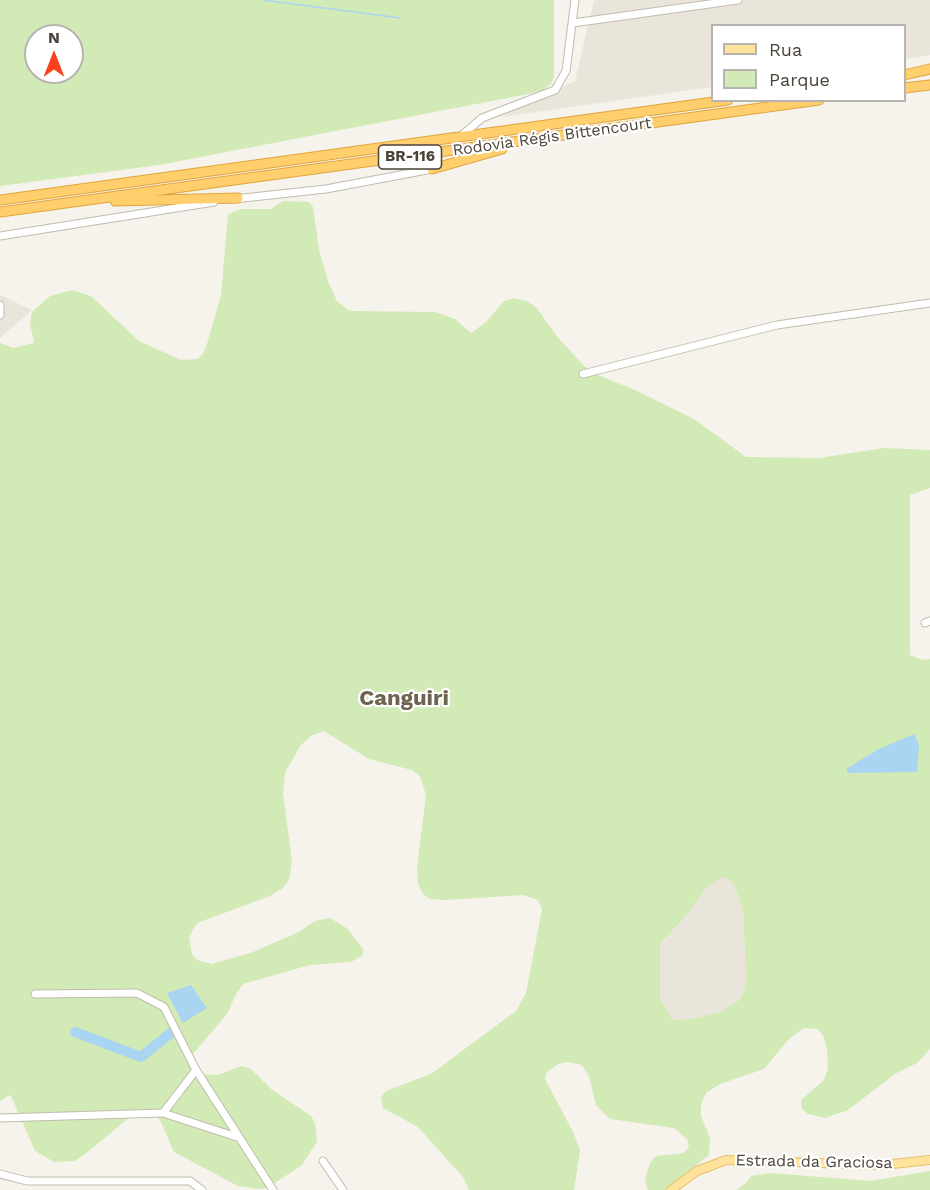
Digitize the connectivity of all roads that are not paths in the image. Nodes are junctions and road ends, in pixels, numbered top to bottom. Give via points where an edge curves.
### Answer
1 (575, 0) edge
2 (738, 0) edge
3 (573, 23) junction
4 (930, 69) edge
5 (930, 74) edge
6 (906, 75) edge
7 (906, 76) edge
8 (930, 85) edge
9 (906, 88) edge
10 (714, 102) edge
11 (805, 102) edge
12 (460, 137) junction
13 (527, 141) junction
14 (432, 169) joint
15 (238, 198) junction
16 (0, 200) edge
17 (73, 202) junction
18 (0, 212) edge
19 (0, 236) edge
20 (930, 303) edge
21 (0, 305) edge
22 (0, 315) edge
23 (583, 374) dead end
24 (34, 994) dead end
25 (196, 1070) junction
26 (163, 1113) junction
27 (0, 1118) edge
28 (238, 1138) junction
29 (930, 1160) edge
30 (323, 1161) dead end
31 (0, 1174) edge
32 (202, 1190) edge
33 (273, 1190) edge
34 (343, 1190) edge
35 (671, 1190) edge

1 - 3 street
2 - 3 street
3 - 12 street via 566,71 555,90 482,118
4 - 6 highway
5 - 7 highway
8 - 9 highway
10 - 12 highway, Rodovia Régis Bittencourt / BR-116
11 - 13 highway, Rodovia Régis Bittencourt / BR-116
12 - 16 highway, Rodovia Régis Bittencourt / BR-116
13 - 14 highway
13 - 17 highway, Rodovia Régis Bittencourt / BR-116
14 - 15 street via 326,189
15 - 17 highway
15 - 19 street
17 - 18 highway, Rodovia Régis Bittencourt / BR-116
20 - 23 street via 777,325
21 - 22 street
24 - 25 street via 137,993 164,1006
25 - 26 street
25 - 28 street
26 - 27 street
26 - 28 street
28 - 33 street
29 - 35 main road, Estrada da Graciosa via 883,1165 726,1160 697,1171
30 - 34 street
31 - 32 street via 27,1181 190,1180

